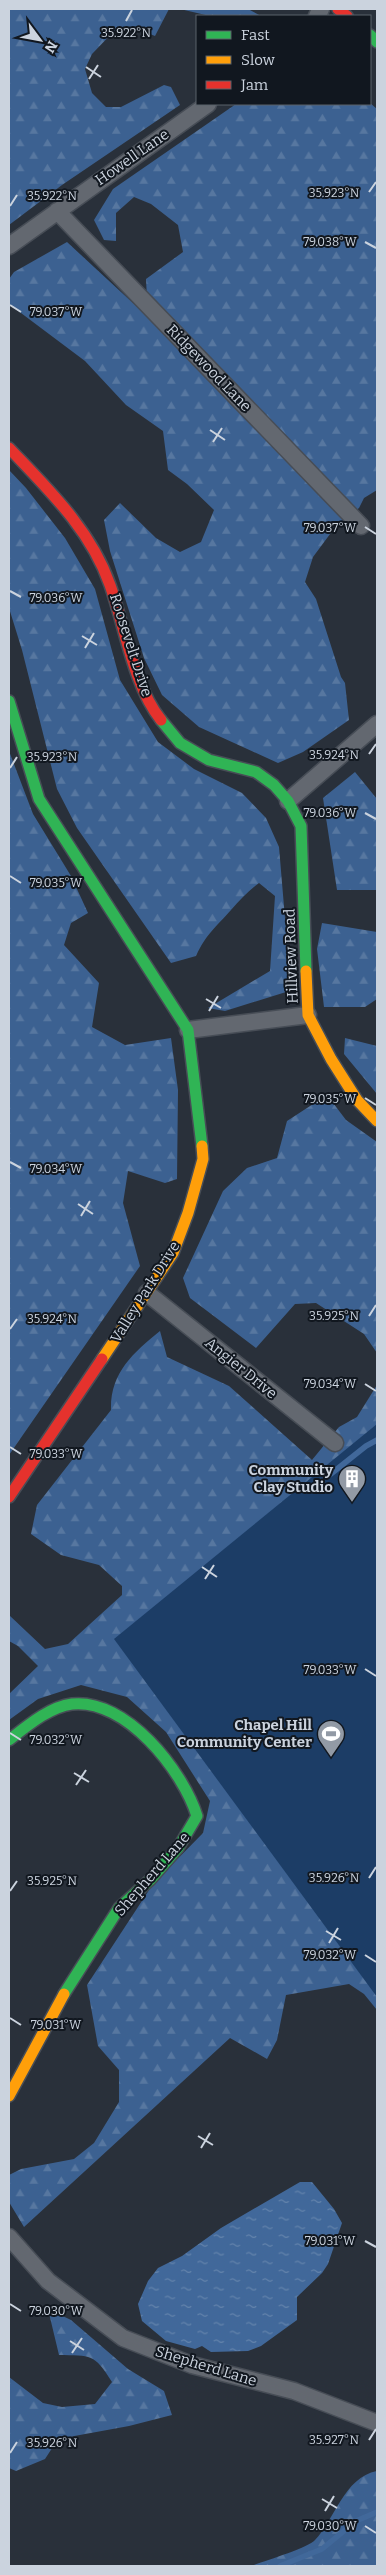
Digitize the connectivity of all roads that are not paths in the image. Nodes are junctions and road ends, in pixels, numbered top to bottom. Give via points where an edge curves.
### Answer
1 (207, 105) edge
2 (57, 211) junction
3 (9, 246) edge
4 (9, 448) edge
5 (361, 526) dead end
6 (9, 700) edge
7 (377, 724) edge
8 (288, 801) junction
9 (308, 1015) junction
10 (188, 1030) junction
11 (377, 1121) edge
12 (147, 1293) junction
13 (335, 1443) dead end
14 (9, 1496) edge
15 (9, 1740) edge
16 (9, 2096) edge
17 (9, 2236) edge
18 (377, 2423) edge

1 - 2 street, Howell Lane
2 - 3 street, Howell Lane
2 - 5 street, Ridgewood Lane
4 - 8 street, Roosevelt Drive via 56,496 89,540 110,583 136,670 154,711 180,743 209,760 256,772
6 - 10 street, Valley Park Drive via 39,799
7 - 8 street
8 - 9 street, Hillview Road via 301,826
9 - 10 street
9 - 11 street, Hillview Road via 357,1100
10 - 12 street, Valley Park Drive via 203,1159 173,1253
12 - 13 street, Angier Drive
12 - 14 street, Valley Park Drive
15 - 16 street, Shepherd Lane via 49,1714 74,1704 96,1706 131,1725 156,1748 188,1792 197,1816 178,1848 120,1908 56,2006
17 - 18 street, Shepherd Lane via 48,2280 123,2338 192,2365 294,2391

